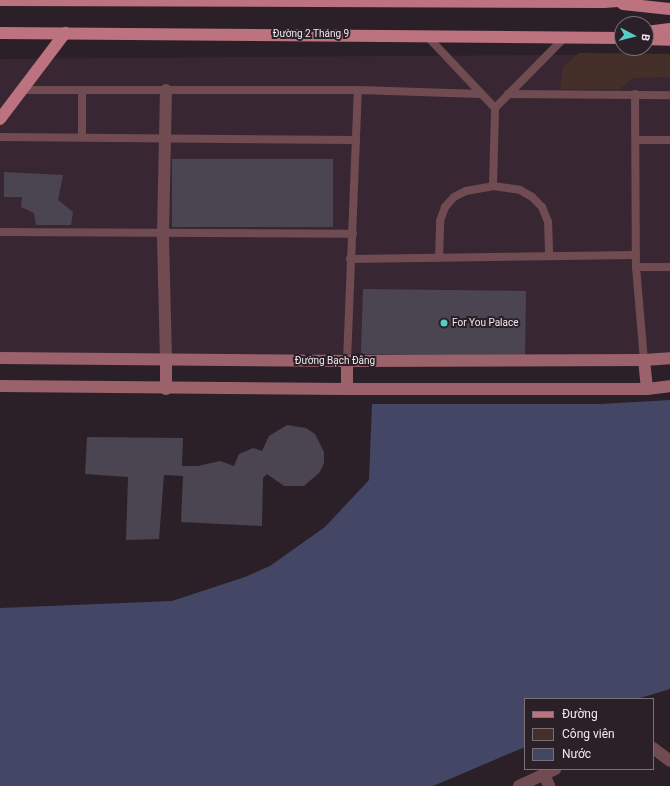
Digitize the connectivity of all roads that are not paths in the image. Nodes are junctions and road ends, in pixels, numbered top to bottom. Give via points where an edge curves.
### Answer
1 (0, 0) edge
2 (494, 0) edge
3 (632, 0) edge
4 (604, 2) junction
5 (670, 9) edge
6 (670, 29) edge
7 (654, 31) edge
8 (0, 33) edge
9 (65, 33) junction
10 (426, 35) junction
11 (614, 35) edge
12 (566, 36) junction
13 (603, 36) junction
14 (614, 37) edge
15 (654, 39) edge
16 (670, 40) edge
17 (21, 90) junction
18 (82, 90) junction
19 (166, 90) junction
20 (358, 90) junction
21 (481, 94) junction
22 (508, 94) junction
23 (636, 94) junction
24 (670, 95) edge
25 (495, 108) junction
26 (0, 119) edge
27 (0, 137) edge
28 (82, 137) junction
29 (165, 137) junction
30 (356, 140) junction
31 (636, 140) junction
32 (670, 140) edge
33 (493, 186) junction
34 (0, 232) edge
35 (163, 233) junction
36 (353, 234) junction
37 (636, 255) junction
38 (549, 256) junction
39 (439, 258) junction
40 (350, 259) junction
41 (636, 267) junction
42 (670, 267) edge
43 (0, 358) edge
44 (670, 358) edge
45 (166, 360) junction
46 (644, 360) junction
47 (347, 361) junction
48 (0, 386) edge
49 (670, 386) edge
50 (166, 388) junction
51 (347, 389) junction
52 (647, 389) junction
53 (654, 749) edge
54 (670, 760) edge
55 (553, 770) edge
56 (544, 774) junction
57 (519, 786) edge
58 (549, 786) edge

1 - 2 main road
2 - 4 main road
3 - 4 main road
4 - 5 main road
6 - 7 main road
8 - 9 main road, Đường 2 Tháng 9
9 - 10 main road, Đường 2 Tháng 9
9 - 17 main road
10 - 12 main road, Đường 2 Tháng 9
10 - 21 lane
11 - 13 main road
12 - 13 main road, Đường 2 Tháng 9
12 - 22 lane
13 - 14 main road, Đường 2 Tháng 9
15 - 16 main road
17 - 18 lane
17 - 26 main road
18 - 19 lane
18 - 28 lane
19 - 20 lane
19 - 29 street
20 - 21 lane
20 - 30 lane
21 - 25 lane
22 - 23 lane
22 - 25 lane
23 - 24 lane
23 - 31 lane
25 - 33 lane
27 - 28 lane
28 - 29 lane
29 - 30 lane
29 - 35 street
30 - 36 lane
31 - 32 lane
31 - 37 lane
33 - 38 lane via 520,190 542,207 548,222
33 - 39 lane via 466,191 454,197 445,207 440,221
34 - 35 lane
35 - 36 lane
35 - 45 street
36 - 40 lane
37 - 38 lane
37 - 41 lane
38 - 39 lane
39 - 40 lane
40 - 47 lane
41 - 42 lane
41 - 46 lane
43 - 45 main road, Đường Bạch Đằng
44 - 46 main road, Đường Bạch Đằng
45 - 47 main road, Đường Bạch Đằng
45 - 50 main road
46 - 47 main road, Đường Bạch Đằng
46 - 52 main road
47 - 51 main road
48 - 50 main road
49 - 52 main road
50 - 51 main road
51 - 52 main road
53 - 54 street
55 - 56 street
56 - 57 street
56 - 58 street

